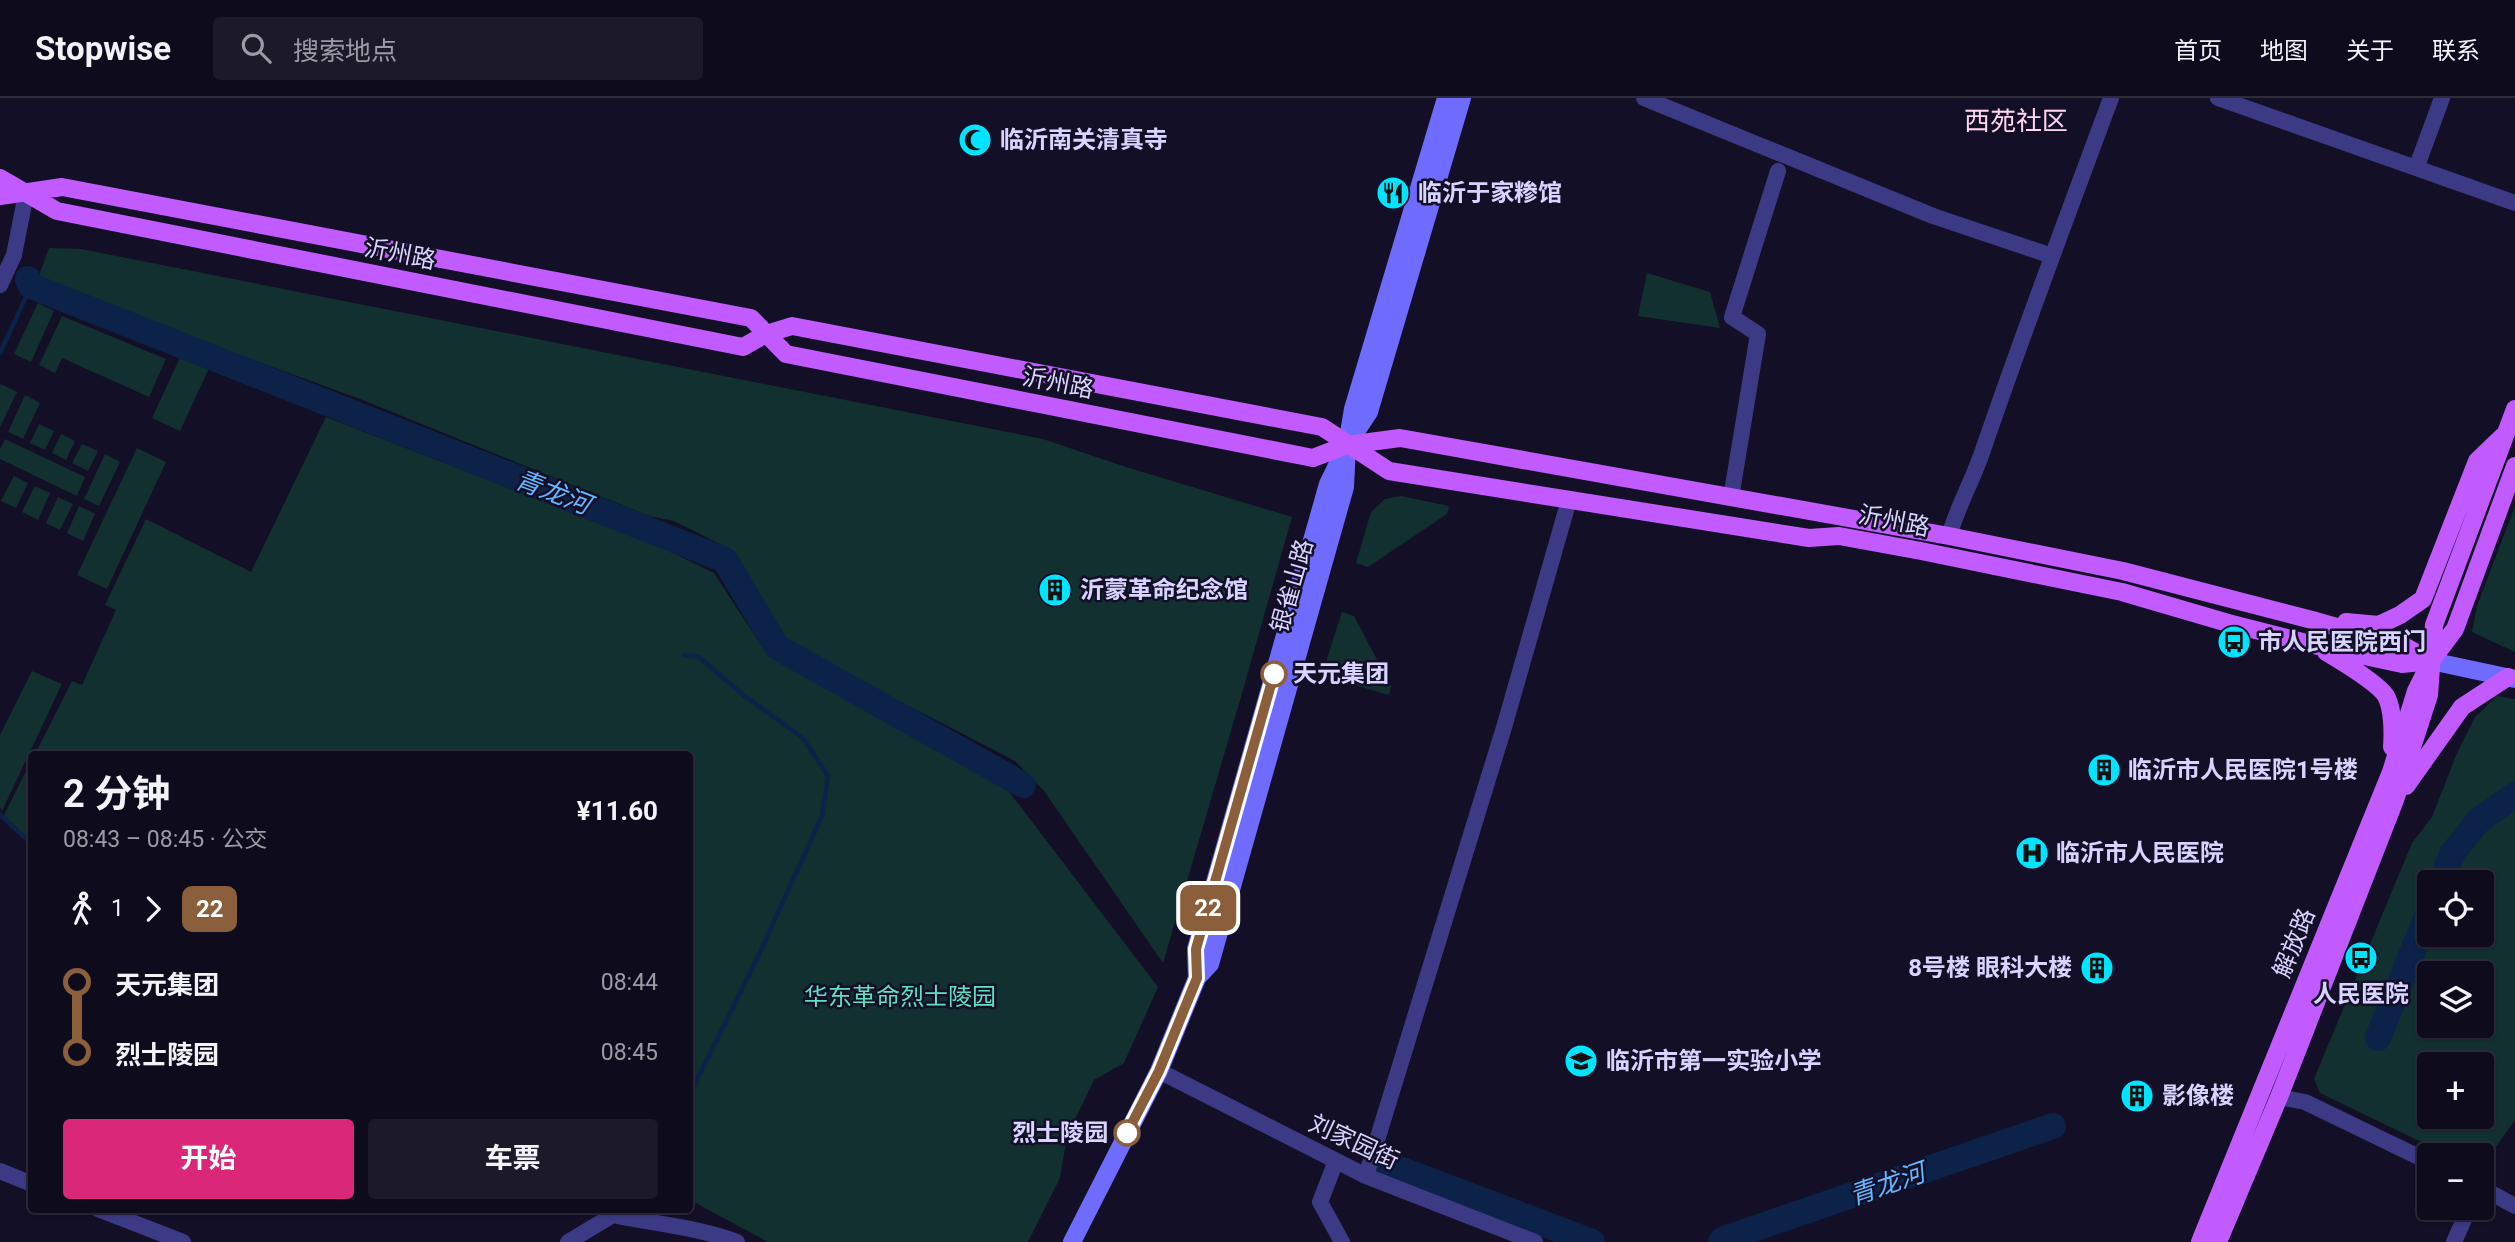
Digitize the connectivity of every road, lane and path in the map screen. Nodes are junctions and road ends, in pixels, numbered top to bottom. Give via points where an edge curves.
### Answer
1 (1446, 98) edge
2 (1462, 98) edge
3 (1644, 98) edge
4 (2111, 98) edge
5 (2218, 98) edge
6 (2442, 98) edge
7 (2417, 166) junction
8 (1778, 171) dead end
9 (0, 178) edge
10 (26, 194) junction
11 (0, 196) edge
12 (2515, 203) edge
13 (2052, 256) junction
14 (0, 285) edge
15 (766, 334) junction
16 (2515, 408) edge
17 (2506, 434) junction
18 (1347, 445) junction
19 (2515, 466) edge
20 (1731, 498) junction
21 (1569, 500) junction
22 (1949, 536) junction
23 (2312, 620) junction
24 (2318, 646) junction
25 (2431, 662) junction
26 (2512, 678) edge
27 (2391, 772) junction
28 (2395, 800) junction
29 (1159, 1071) junction
30 (2279, 1097) junction
31 (2417, 1156) edge
32 (1336, 1161) junction
33 (0, 1171) edge
34 (1366, 1176) junction
35 (28, 1182) edge
36 (2494, 1195) edge
37 (2515, 1206) edge
38 (108, 1213) edge
39 (2464, 1220) edge
40 (1506, 1237) edge
41 (183, 1242) edge
42 (568, 1242) edge
43 (737, 1242) edge
44 (1072, 1242) edge
45 (1342, 1242) edge
46 (1535, 1242) edge
47 (2200, 1242) edge
48 (2218, 1242) edge
49 (2454, 1242) edge

1 - 18 main road, 银雀山路 via 1353,409
2 - 18 main road, 银雀山路 via 1369,412
3 - 13 street via 1933,216
4 - 13 street
5 - 7 street
6 - 7 street
7 - 12 street
8 - 20 street via 1732,317 1758,334
9 - 10 main road, 沂州路
10 - 11 main road, 沂州路
10 - 14 street via 14,255
10 - 15 main road, 沂州路 via 62,187 751,318
10 - 15 main road, 沂州路 via 57,211 743,347
13 - 22 street
15 - 18 main road, 沂州路 via 792,326 1322,427
15 - 18 main road, 沂州路 via 786,354 1300,456 1313,458
16 - 17 main road, 解放路
17 - 23 main road via 2477,461 2423,600 2379,625
17 - 25 main road, 解放路 via 2434,625
18 - 20 main road, 沂州路 via 1400,438
18 - 21 main road, 沂州路 via 1389,471
18 - 29 main road, 银雀山路 via 1328,484 1196,949 1197,978
19 - 25 main road, 解放路 via 2455,629
20 - 22 main road, 沂州路
21 - 24 main road, 沂州路 via 1809,538 1839,536 1934,554 2122,592
21 - 34 street
22 - 23 main road, 沂州路 via 2123,570
23 - 25 main road, 沂州路 via 2406,647
24 - 25 main road, 沂州路 via 2402,664
24 - 27 main road via 2386,696 2393,726
25 - 26 main road, 沂州路
25 - 27 main road, 解放路 via 2416,691
25 - 28 main road, 解放路 via 2429,695
26 - 28 main road via 2462,707
27 - 47 main road, 解放路
28 - 30 main road, 解放路
29 - 32 street, 刘家园街
29 - 44 main road, 银雀山路
30 - 31 street via 2305,1102
30 - 48 main road, 解放路
32 - 34 street, 刘家园街
32 - 45 street via 1320,1202
33 - 35 street
34 - 40 street, 刘家园街
36 - 37 street
38 - 41 street
39 - 49 street
40 - 46 street, 刘家园街
42 - 43 street via 613,1215 710,1232

